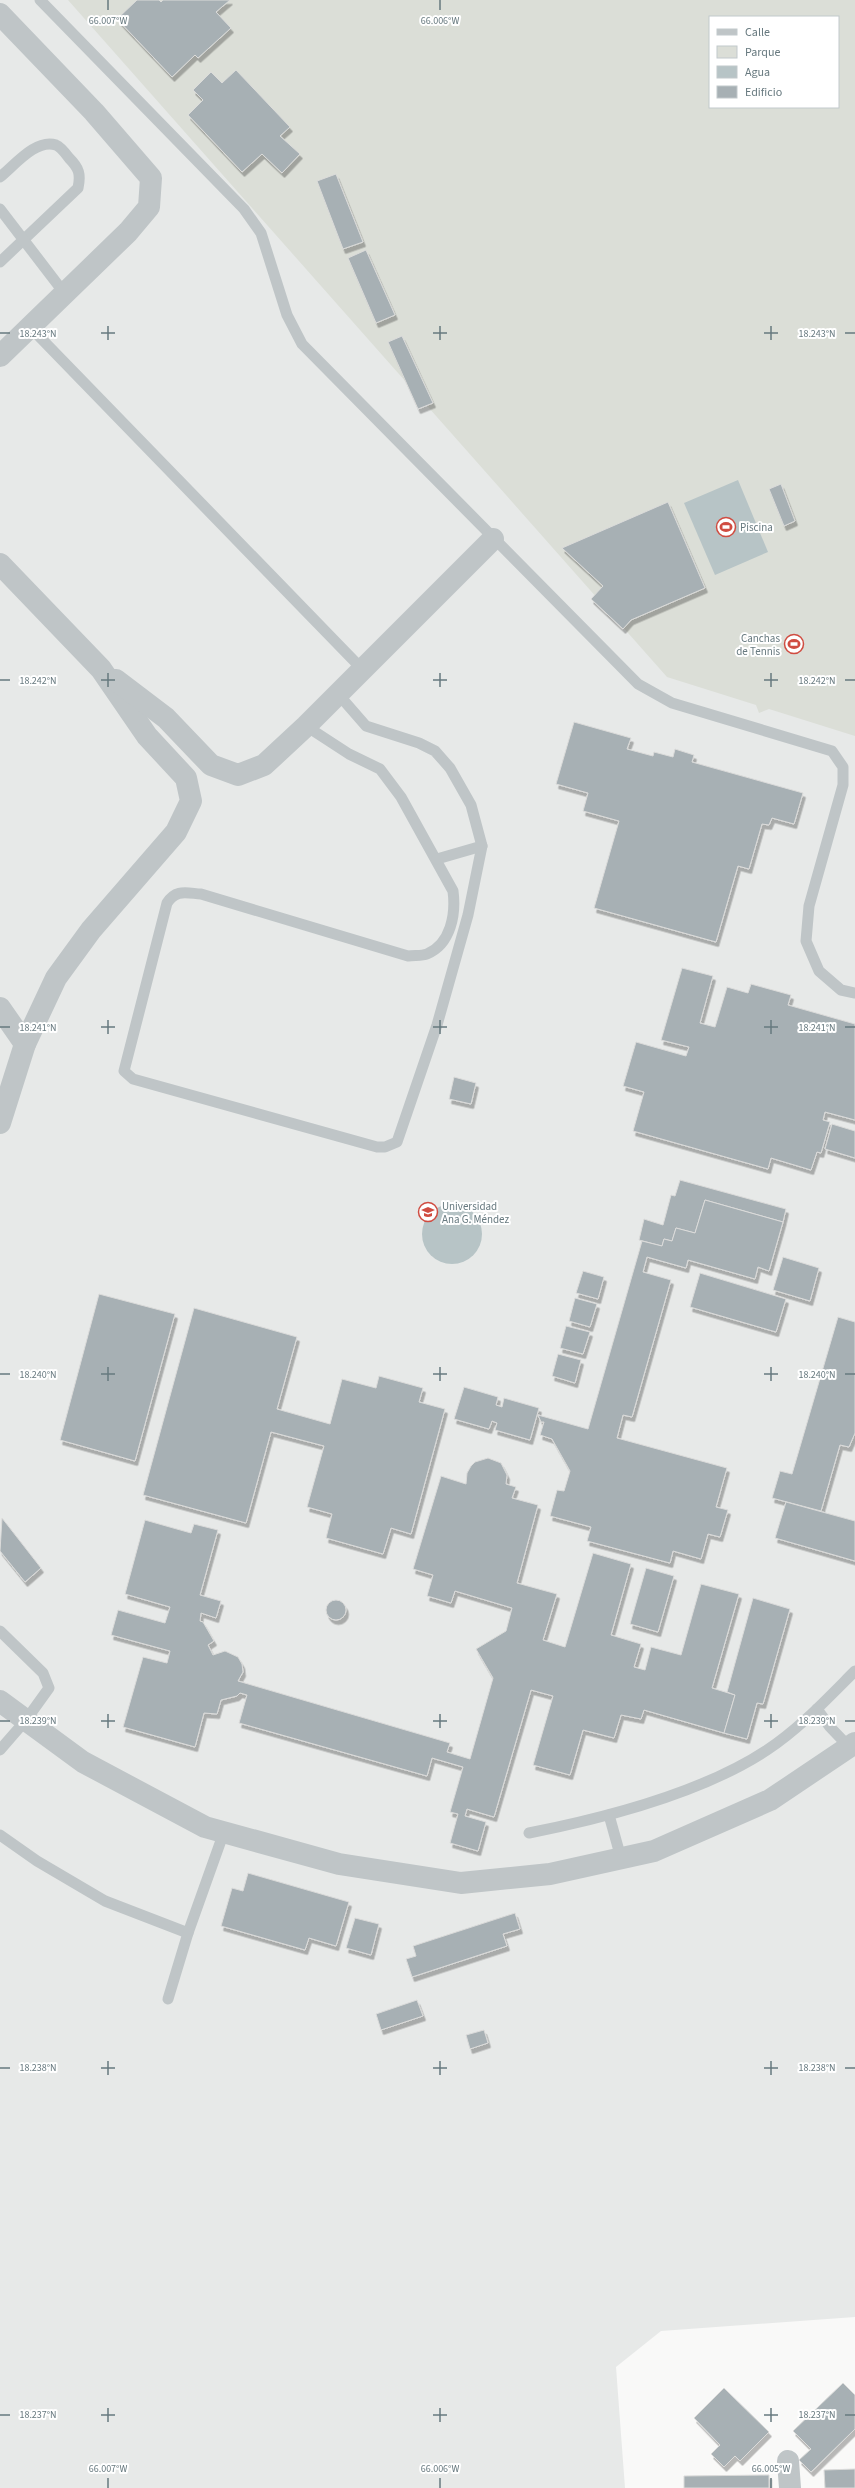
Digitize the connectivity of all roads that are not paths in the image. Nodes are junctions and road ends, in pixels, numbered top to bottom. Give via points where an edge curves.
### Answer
1 (40, 0) edge
2 (0, 14) edge
3 (0, 177) edge
4 (0, 209) edge
5 (25, 241) junction
6 (0, 262) edge
7 (65, 294) junction
8 (30, 327) junction
9 (0, 356) edge
10 (493, 539) junction
11 (0, 564) edge
12 (362, 668) junction
13 (101, 669) junction
14 (339, 695) junction
15 (306, 726) junction
16 (482, 846) junction
17 (437, 859) junction
18 (855, 993) edge
19 (0, 1008) edge
20 (25, 1044) junction
21 (0, 1123) edge
22 (0, 1631) edge
23 (855, 1671) edge
24 (0, 1701) edge
25 (817, 1709) junction
26 (26, 1720) junction
27 (853, 1748) edge
28 (0, 1750) edge
29 (608, 1815) junction
30 (224, 1832) junction
31 (529, 1833) dead end
32 (0, 1835) edge
33 (621, 1858) junction
34 (188, 1933) junction
35 (168, 1999) dead end
36 (788, 2461) dead end
37 (790, 2488) edge

1 - 10 lane via 244,209 261,233 287,315 302,344
2 - 7 street via 94,112 151,178 149,206 128,232
3 - 5 lane via 39,146 49,143 58,146 78,167 78,188
4 - 5 lane
5 - 6 lane
5 - 7 lane
7 - 8 street
8 - 9 street
8 - 12 lane
10 - 12 street
10 - 18 lane via 638,684 672,702 832,751 843,767 842,785 809,906 806,941 819,971 841,990
11 - 13 street
12 - 14 street
13 - 15 street via 166,718 211,765 238,775 264,765
13 - 20 street via 147,736 186,778 191,801 176,832 91,930 56,978
14 - 15 street
14 - 16 lane via 366,726 419,743 434,751 450,768 471,804
15 - 17 lane via 349,754 380,770 401,797
16 - 17 lane
16 - 17 lane via 468,915 436,1026 397,1142 377,1147 126,1075 124,1065 171,896 179,892 200,894 408,956 427,954 440,946 447,937 454,904 453,891
19 - 20 street
20 - 21 street
22 - 26 lane via 48,1681 49,1688
23 - 25 lane
24 - 26 street
25 - 27 lane via 830,1728
25 - 29 lane via 767,1750 720,1775 672,1795
26 - 28 lane
26 - 30 street via 83,1762 205,1827
27 - 33 street via 770,1800 654,1851
29 - 31 lane
29 - 33 lane
30 - 33 street via 339,1864 461,1882 550,1874
30 - 34 lane
32 - 34 lane via 105,1901
34 - 35 lane
36 - 37 street

